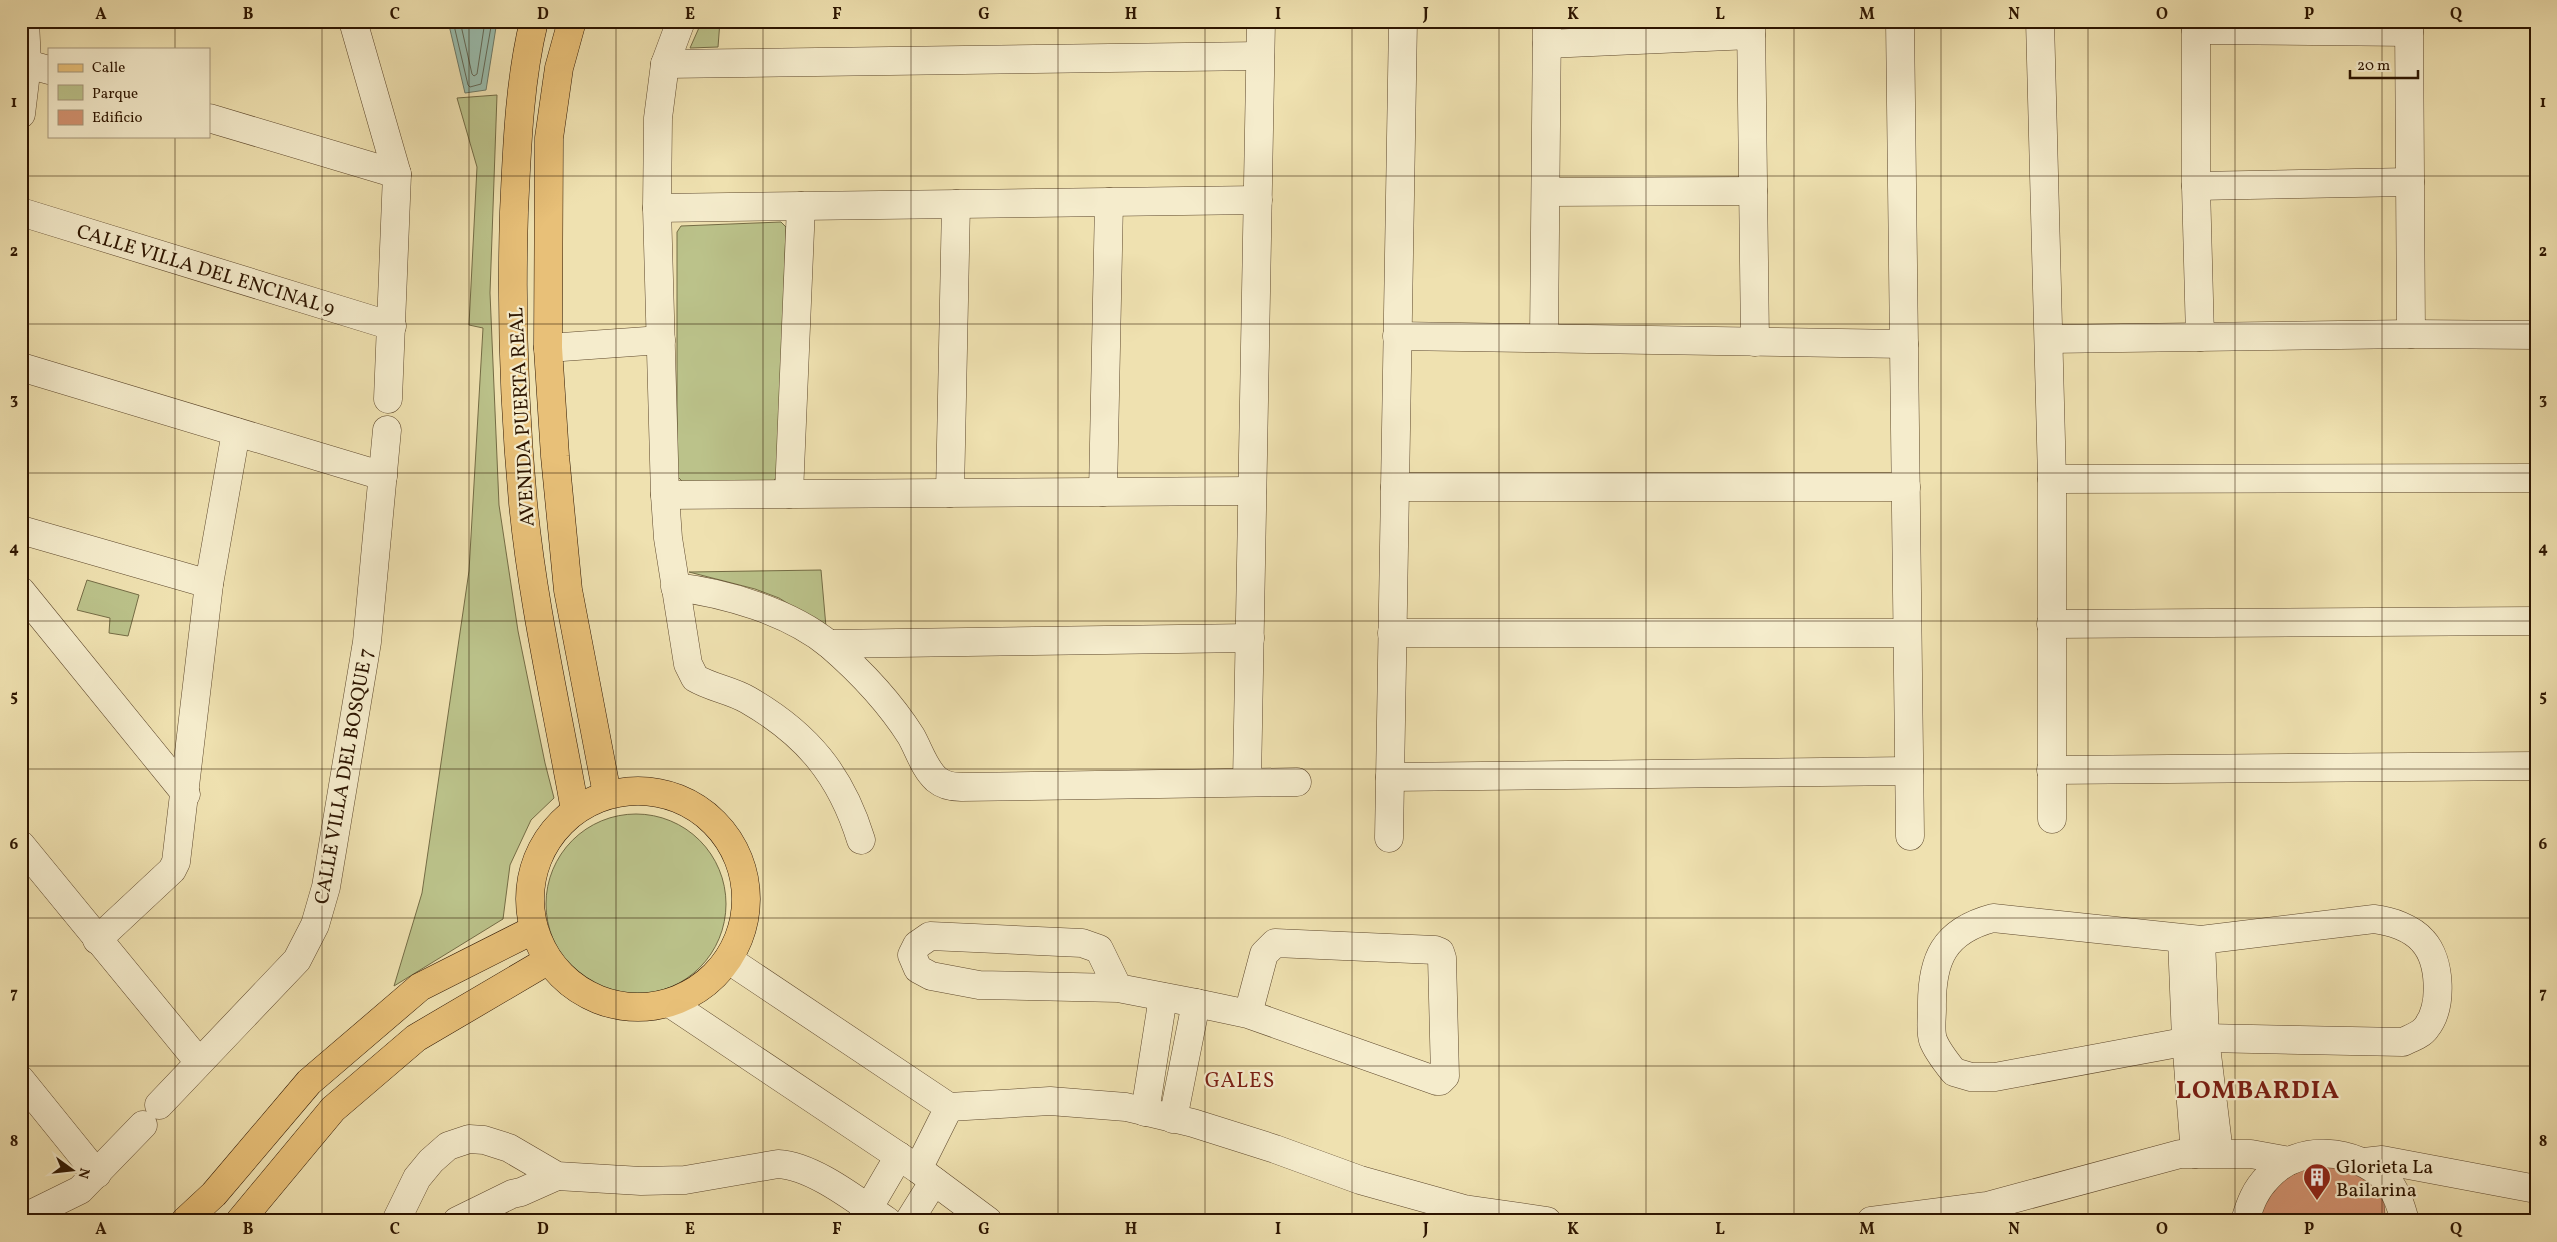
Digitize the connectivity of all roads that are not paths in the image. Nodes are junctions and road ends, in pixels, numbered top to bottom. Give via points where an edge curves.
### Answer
1 (25, 21) edge
2 (353, 21) edge
3 (534, 21) edge
4 (572, 21) edge
5 (681, 21) edge
6 (1261, 21) edge
7 (1403, 21) edge
8 (1900, 21) edge
9 (2040, 21) edge
10 (2196, 26) edge
11 (2409, 26) edge
12 (1751, 28) edge
13 (1547, 33) edge
14 (1260, 56) junction
15 (665, 64) junction
16 (38, 67) edge
17 (21, 114) edge
18 (210, 118) edge
19 (397, 174) junction
20 (2410, 182) junction
21 (2196, 186) junction
22 (1753, 191) junction
23 (1546, 192) junction
24 (1258, 200) junction
25 (1109, 202) junction
26 (956, 204) junction
27 (800, 206) junction
28 (657, 208) junction
29 (21, 212) edge
30 (392, 326) junction
31 (661, 331) junction
32 (2411, 334) junction
33 (2536, 335) edge
34 (1397, 336) junction
35 (2200, 337) junction
36 (1544, 338) junction
37 (2048, 339) junction
38 (548, 341) junction
39 (1755, 342) junction
40 (1904, 344) junction
41 (21, 367) edge
42 (388, 399) dead end
43 (387, 430) dead end
44 (236, 432) junction
45 (384, 476) junction
46 (2536, 478) edge
47 (2052, 479) junction
48 (1395, 487) junction
49 (1906, 487) junction
50 (1252, 491) junction
51 (1103, 492) junction
52 (950, 493) junction
53 (790, 494) junction
54 (665, 495) junction
55 (21, 530) edge
56 (209, 584) junction
57 (675, 587) junction
58 (21, 591) edge
59 (2536, 622) edge
60 (2051, 624) junction
61 (1392, 633) junction
62 (1907, 633) junction
63 (1250, 638) junction
64 (829, 644) junction
65 (2536, 766) edge
66 (1910, 770) junction
67 (2052, 770) junction
68 (1390, 777) junction
69 (1247, 782) junction
70 (1297, 782) dead end
71 (186, 794) junction
72 (607, 794) junction
73 (575, 810) junction
74 (2052, 819) dead end
75 (1910, 836) dead end
76 (1389, 838) dead end
77 (861, 840) dead end
78 (21, 845) edge
79 (533, 930) junction
80 (2191, 939) junction
81 (97, 940) junction
82 (729, 960) junction
83 (547, 961) junction
84 (1118, 988) junction
85 (1163, 997) junction
86 (1196, 1003) junction
87 (671, 1004) junction
88 (1248, 1014) junction
89 (2195, 1038) junction
90 (199, 1062) junction
91 (21, 1080) edge
92 (949, 1107) junction
93 (1145, 1112) junction
94 (1173, 1119) junction
95 (2207, 1154) junction
96 (2289, 1161) junction
97 (2364, 1162) junction
98 (917, 1168) junction
99 (97, 1174) junction
100 (557, 1176) junction
101 (2536, 1189) edge
102 (872, 1217) edge
103 (21, 1219) edge
104 (185, 1221) edge
105 (240, 1221) edge
106 (396, 1221) edge
107 (457, 1221) edge
108 (909, 1221) edge
109 (988, 1221) edge
110 (1547, 1221) edge
111 (1871, 1221) edge
112 (2245, 1221) edge
113 (2404, 1221) edge

1 - 16 street
2 - 19 street
3 - 73 main road, AVENIDA PUERTA REAL via 517,140 513,254 516,411 523,504 534,583
4 - 38 main road, AVENIDA PUERTA REAL via 558,68 549,138
5 - 15 street
6 - 14 street
7 - 34 street
8 - 40 street
9 - 37 street
10 - 11 street
10 - 21 street
11 - 20 street
12 - 13 street
12 - 22 street
13 - 23 street
14 - 15 street
14 - 24 street
15 - 28 street via 658,118
16 - 17 street
18 - 19 street
19 - 30 street
20 - 21 street
20 - 32 street
21 - 35 street
22 - 23 street
22 - 39 street
23 - 36 street
24 - 25 street
24 - 50 street
25 - 26 street
25 - 51 street
26 - 27 street
26 - 52 street
27 - 28 street
27 - 53 street
28 - 31 street
29 - 30 street, CALLE VILLA DEL ENCINAL 9
30 - 42 street
31 - 38 street
31 - 54 street
32 - 33 street
32 - 35 street
34 - 36 street
34 - 48 street
35 - 37 street
36 - 39 street
37 - 47 street
38 - 72 main road, AVENIDA PUERTA REAL via 568,590
39 - 40 street
40 - 49 street
41 - 44 street
43 - 45 street, CALLE VILLA DEL BOSQUE 7
44 - 45 street
44 - 56 street
45 - 90 street, CALLE VILLA DEL BOSQUE 7 via 368,642 326,887 315,924 297,960
46 - 47 street
47 - 60 street
48 - 49 street
48 - 61 street
49 - 62 street
50 - 51 street
50 - 63 street
51 - 52 street
52 - 53 street
53 - 54 street
54 - 57 street
55 - 56 street
56 - 71 street
57 - 64 street via 736,598 797,624
57 - 77 street via 688,664 695,678 748,700 792,729 837,783 852,808
58 - 71 street
59 - 60 street
60 - 67 street
61 - 62 street
61 - 68 street
62 - 66 street
63 - 64 street
63 - 69 street
64 - 69 street via 890,707 911,736 930,772 943,784 960,787
65 - 67 street
66 - 68 street
66 - 75 street
67 - 74 street
68 - 76 street
69 - 70 street
71 - 81 street via 179,847 172,870
72 - 73 main road
72 - 82 main road via 644,790 681,799 713,820 736,850 746,887 744,925
73 - 79 main road via 551,833 535,863 529,897
78 - 81 street
79 - 83 main road
79 - 104 main road via 420,987 309,1082 214,1194
80 - 89 street
80 - 89 street via 2374,919 2387,921 2423,940 2433,955 2437,996 2435,1012 2426,1028 2403,1042
80 - 89 street via 1994,918 1974,923 1959,931 1944,946 1934,970 1933,1039 1954,1072 1971,1077 1995,1077
81 - 90 street
82 - 87 main road via 704,987
82 - 92 street
83 - 87 main road via 571,987 602,1003 636,1009
83 - 105 main road via 416,1038 333,1109
84 - 84 street via 1103,954 1092,945 930,936 917,945 912,955 923,973 962,983
84 - 85 street
85 - 86 street
85 - 93 street
86 - 88 street
86 - 94 street
87 - 98 street
88 - 88 street via 1437,1081 1445,1076 1442,958 1435,950 1275,943 1264,954
89 - 95 street
90 - 99 street, CALLE VILLA DEL BOSQUE 7
91 - 99 street
92 - 93 street via 1050,1101
92 - 98 street
93 - 94 street
94 - 110 street via 1275,1149 1360,1180 1454,1206
95 - 96 street via 2251,1154
95 - 111 street via 2180,1154 1987,1206
96 - 97 street via 2314,1153 2340,1154
96 - 112 street via 2268,1176 2253,1196
97 - 101 street via 2382,1160
97 - 113 street via 2386,1180 2401,1204
98 - 102 street
98 - 108 street
98 - 109 street
99 - 103 street, CALLE VILLA DEL BOSQUE 7 via 80,1190
100 - 102 street via 685,1180 789,1164 827,1182
100 - 106 street via 510,1148 484,1140 462,1140 448,1146 417,1178
100 - 107 street

